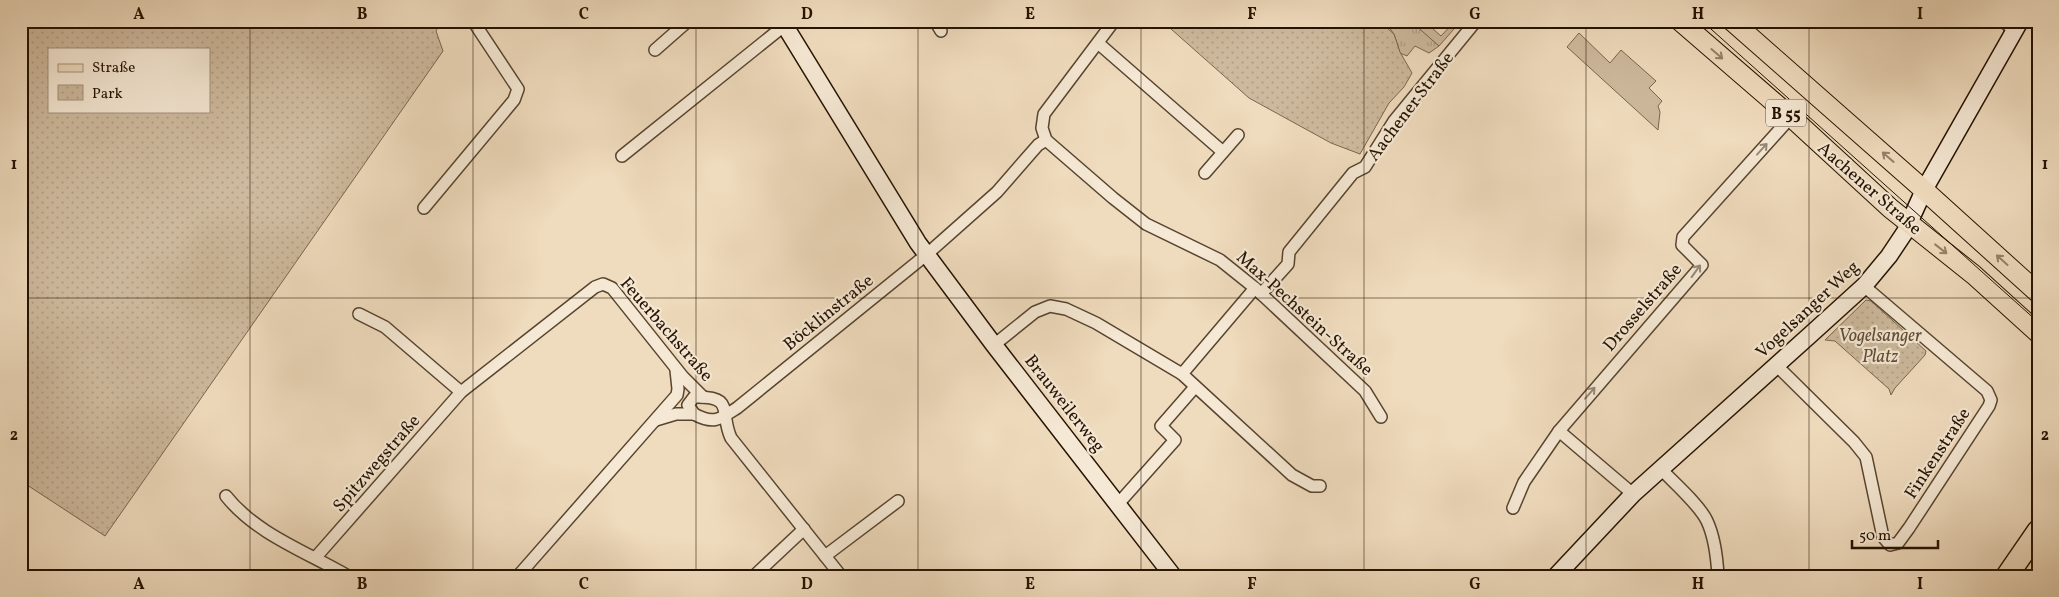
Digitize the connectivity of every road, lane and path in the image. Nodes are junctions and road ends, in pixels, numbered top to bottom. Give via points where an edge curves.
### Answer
1 (473, 21) edge
2 (688, 21) edge
3 (1114, 21) edge
4 (1476, 21) edge
5 (1680, 21) edge
6 (1732, 21) edge
7 (783, 23) edge
8 (2012, 25) edge
9 (1098, 43) junction
10 (655, 50) dead end
11 (1790, 116) junction
12 (1238, 135) dead end
13 (1046, 140) junction
14 (1223, 152) junction
15 (622, 156) dead end
16 (1204, 173) dead end
17 (1924, 190) junction
18 (424, 208) dead end
19 (1908, 223) junction
20 (926, 255) junction
21 (603, 284) joint
22 (1864, 286) junction
23 (1258, 291) junction
24 (2038, 293) edge
25 (359, 314) dead end
26 (2038, 334) edge
27 (994, 345) junction
28 (1777, 366) junction
29 (676, 368) junction
30 (1182, 374) junction
31 (1196, 387) junction
32 (461, 392) junction
33 (751, 396) junction
34 (698, 397) junction
35 (716, 400) junction
36 (669, 404) junction
37 (694, 414) junction
38 (725, 416) junction
39 (1381, 417) dead end
40 (654, 420) junction
41 (707, 420) junction
42 (1559, 431) junction
43 (731, 438) junction
44 (1660, 468) junction
45 (1320, 486) dead end
46 (1632, 494) junction
47 (226, 496) dead end
48 (898, 500) dead end
49 (1118, 504) junction
50 (1513, 508) dead end
51 (804, 529) junction
52 (2038, 531) edge
53 (826, 556) junction
54 (316, 557) junction
55 (348, 576) edge
56 (518, 576) edge
57 (754, 576) edge
58 (841, 576) edge
59 (1173, 576) edge
60 (1556, 576) edge
61 (1718, 576) edge
62 (2007, 576) edge

1 - 18 street via 518,89 514,100
2 - 10 street
3 - 9 street
4 - 23 street, Aachener Straße via 1400,113 1364,167 1353,173 1289,252 1288,264
5 -> 11 main road, Aachener Straße / B 55
17 -> 6 main road, Aachener Straße / B 55
7 - 15 street
7 - 20 street, Brauweilerweg
8 - 17 street, Vogelsanger Weg
9 - 13 street via 1044,114 1042,128
9 - 14 street
11 - 19 main road, Aachener Straße / B 55
42 -> 11 street, Drosselstraße via 1700,268 1700,261 1682,245 1684,237
12 - 14 street
13 - 20 street via 997,192
13 - 23 street, Max-Pechstein-Straße via 1146,224 1220,260
14 - 16 street
17 - 19 street, Vogelsanger Weg
24 -> 17 main road, Aachener Straße / B 55
19 - 22 street, Vogelsanger Weg via 1905,232
19 -> 26 main road, Aachener Straße / B 55 via 1974,275
20 - 27 street, Brauweilerweg
20 - 33 street, Böcklinstraße
21 - 29 street, Feuerbachstraße via 612,288
21 - 32 street, Spitzwegstraße
22 - 28 street, Vogelsanger Weg
22 - 28 street, Finkenstraße via 1987,391 1991,400 1898,543 1890,545 1883,537 1866,457
23 - 30 street, Aachener Straße
23 - 39 street, Max-Pechstein-Straße via 1365,391
25 - 32 street via 386,326
27 - 30 street via 1035,312 1050,306 1066,309 1096,323
27 - 49 street, Brauweilerweg
28 - 44 street, Vogelsanger Weg
29 - 34 street, Feuerbachstraße
29 - 36 street via 677,395
30 - 31 street
31 - 45 street via 1292,475 1312,486
31 - 49 street via 1161,426 1175,440
32 - 54 street, Spitzwegstraße
33 - 35 street, Böcklinstraße via 739,401
33 - 38 street, Böcklinstraße
34 - 35 street, Böcklinstraße
34 - 36 street, Böcklinstraße
34 - 37 street via 688,405
35 - 38 street via 724,405
36 - 40 street
37 - 40 street via 676,414
37 - 41 street
38 - 41 street, Böcklinstraße
38 - 43 street
40 - 56 street
41 - 43 street
42 - 46 street
42 - 50 street, Drosselstraße via 1524,482
43 - 51 street
44 - 46 street, Vogelsanger Weg
44 - 61 street via 1707,521 1715,547
46 - 60 street, Vogelsanger Weg
47 - 54 street via 257,526
48 - 53 street
49 - 59 street, Brauweilerweg
51 - 53 street
51 - 57 street
52 - 62 highway
53 - 58 street
54 - 55 street

